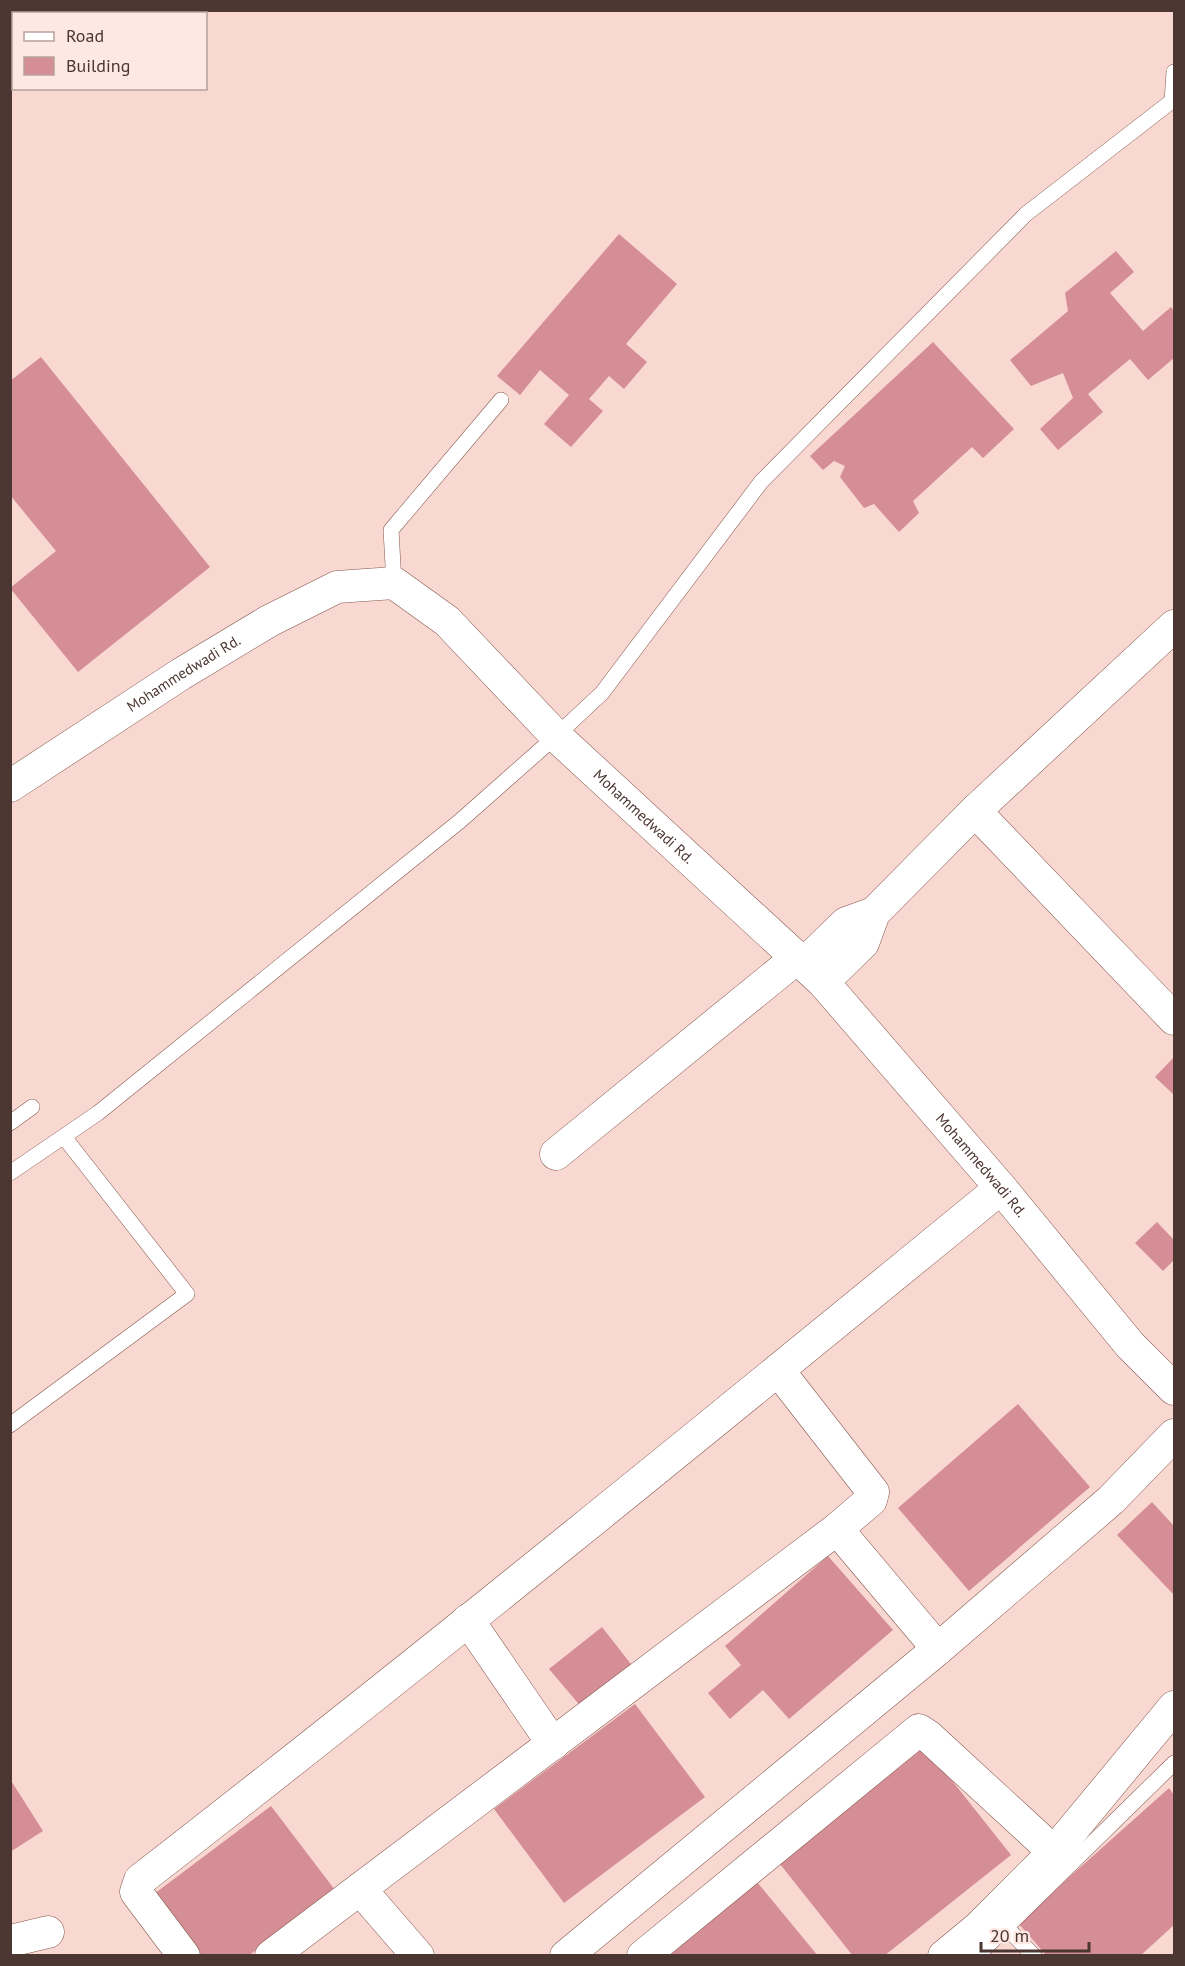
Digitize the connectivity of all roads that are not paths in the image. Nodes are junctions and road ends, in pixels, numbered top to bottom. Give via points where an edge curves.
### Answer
1 (1174, 72) edge
2 (1173, 101) edge
3 (501, 400) dead end
4 (394, 583) junction
5 (1174, 626) edge
6 (556, 736) junction
7 (10, 786) edge
8 (975, 812) junction
9 (808, 968) junction
10 (1174, 1019) edge
11 (32, 1107) dead end
12 (10, 1123) edge
13 (64, 1137) junction
14 (556, 1154) dead end
15 (10, 1173) edge
16 (1001, 1188) junction
17 (778, 1370) junction
18 (1174, 1389) edge
19 (10, 1425) edge
20 (1174, 1435) edge
21 (837, 1529) junction
22 (468, 1620) junction
23 (939, 1649) junction
24 (1174, 1707) edge
25 (553, 1744) junction
26 (1174, 1763) edge
27 (1054, 1852) junction
28 (360, 1889) junction
29 (1006, 1928) junction
30 (48, 1932) dead end
31 (10, 1941) edge
32 (184, 1956) edge
33 (271, 1956) edge
34 (418, 1956) edge
35 (566, 1956) edge
36 (643, 1956) edge
37 (944, 1956) edge
38 (977, 1956) edge
39 (1034, 1956) edge

1 - 2 lane
2 - 6 lane via 1026,214 761,482 602,693
3 - 4 lane via 391,530
4 - 6 street, Mohammedwadi Rd. via 447,621
4 - 7 street, Mohammedwadi Rd. via 337,587 269,621
5 - 8 street
6 - 9 street, Mohammedwadi Rd.
6 - 13 lane via 450,829
8 - 9 street via 874,913 862,943
8 - 10 street
9 - 14 street
9 - 16 street, Mohammedwadi Rd.
11 - 12 lane
13 - 15 lane
13 - 19 lane via 187,1294
16 - 17 street
16 - 18 street, Mohammedwadi Rd. via 1130,1345
17 - 21 street via 873,1492 871,1500
17 - 22 street
20 - 23 street via 1111,1500
21 - 23 street
21 - 25 street
22 - 25 street
22 - 32 street via 140,1880 136,1892
23 - 35 street
24 - 27 street
25 - 28 street
26 - 29 lane
27 - 36 street via 919,1730
27 - 37 street via 978,1928
28 - 33 street
28 - 34 street
29 - 38 lane
29 - 39 lane
30 - 31 street

